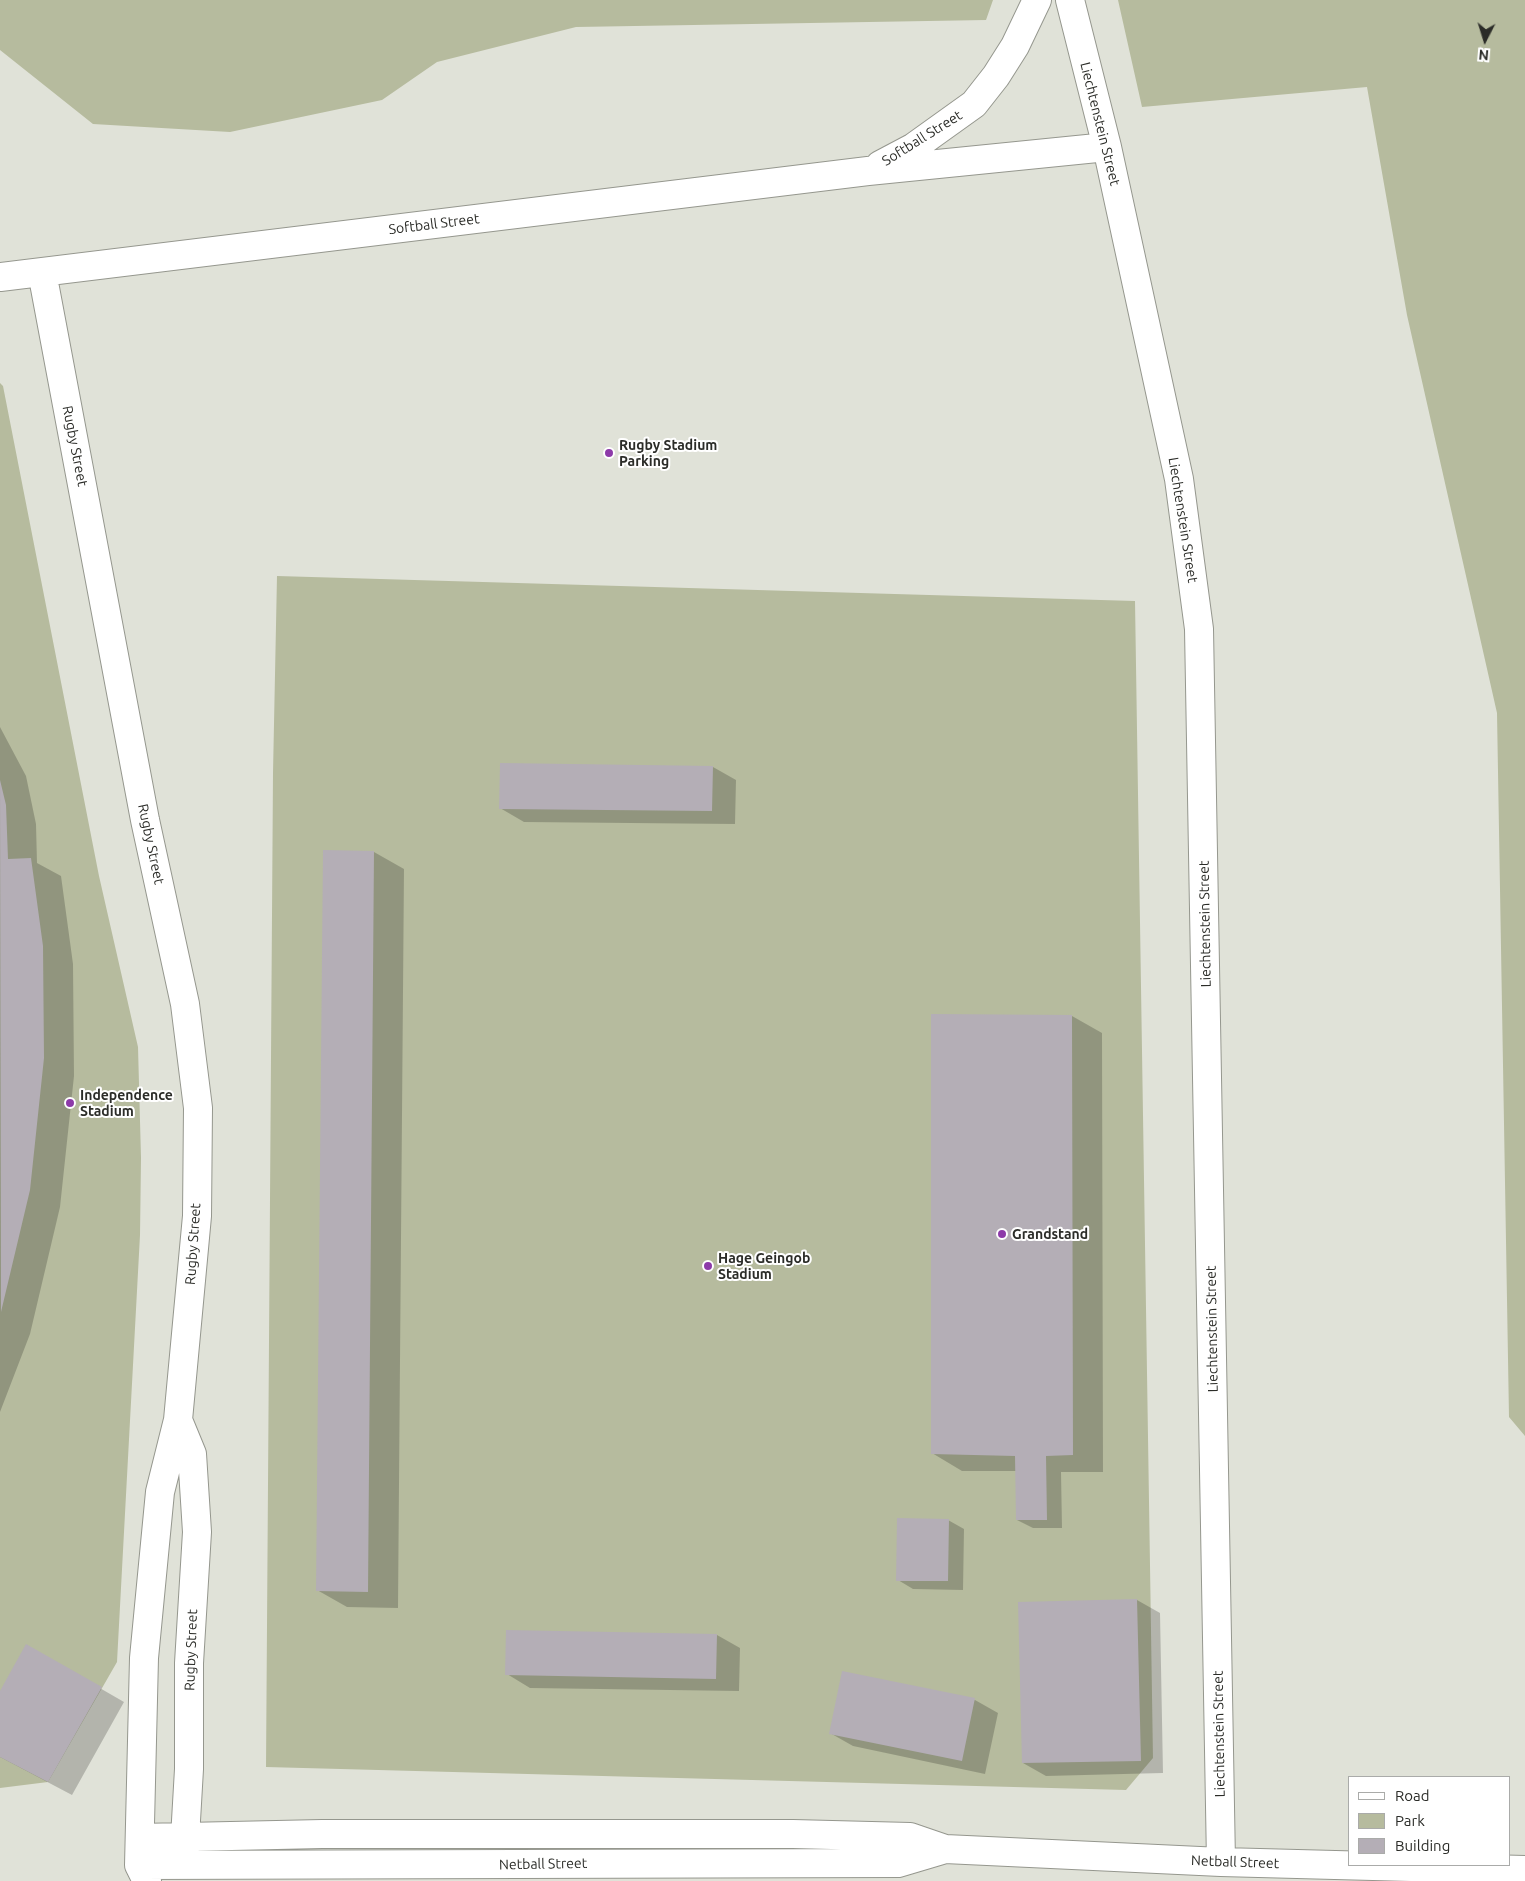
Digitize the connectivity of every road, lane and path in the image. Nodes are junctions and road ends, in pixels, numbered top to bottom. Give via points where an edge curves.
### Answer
1 (1036, 0) edge
2 (1070, 0) edge
3 (1107, 147) junction
4 (868, 171) junction
5 (42, 272) junction
6 (0, 277) edge
7 (178, 1420) junction
8 (185, 1837) junction
9 (140, 1838) junction
10 (945, 1849) junction
11 (1221, 1862) junction
12 (1348, 1865) edge
13 (1373, 1866) edge
14 (1525, 1870) edge
15 (143, 1873) edge
16 (180, 1874) edge

1 - 4 street, Softball Street via 1015,46 974,104 914,147
2 - 3 street, Liechtenstein Street
3 - 4 street, Softball Street
3 - 11 street, Liechtenstein Street via 1179,480 1199,629
4 - 5 street, Softball Street
5 - 6 street, Softball Street
5 - 7 street, Rugby Street via 145,820 185,1004 198,1108 197,1216
7 - 8 street, Rugby Street via 192,1454 197,1532 189,1663
7 - 9 street, Rugby Street via 160,1492 146,1639
8 - 9 street, Netball Street
8 - 10 street, Netball Street via 793,1834 910,1837
8 - 16 street, Rugby Street
9 - 15 street, Rugby Street
10 - 11 street, Netball Street
10 - 16 street, Netball Street via 898,1863 771,1862
11 - 12 street, Netball Street
13 - 14 street, Netball Street
15 - 16 street, Netball Street

